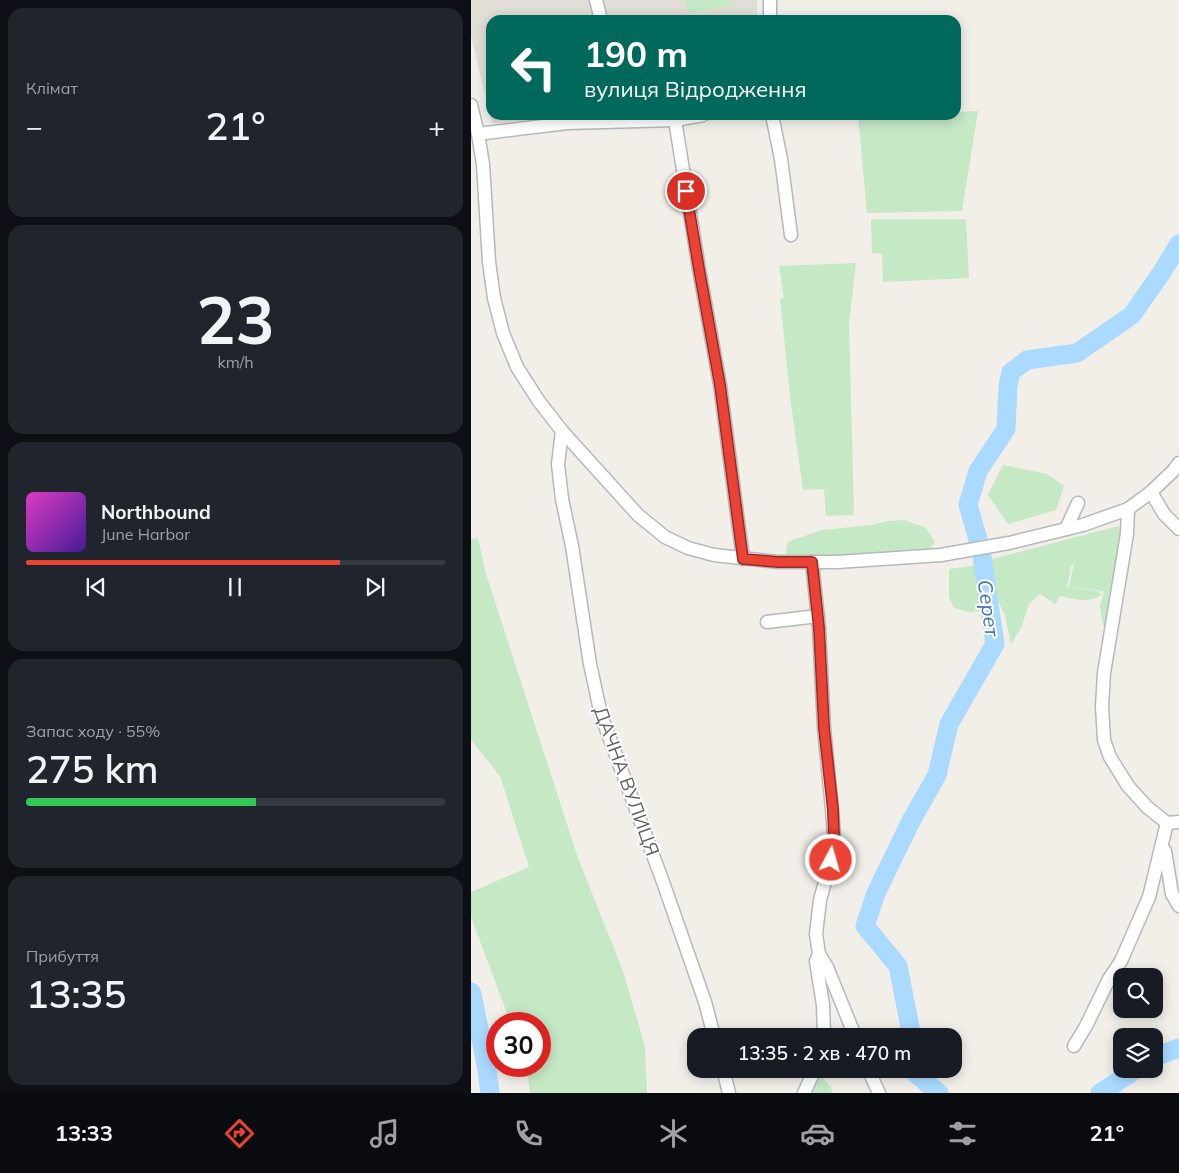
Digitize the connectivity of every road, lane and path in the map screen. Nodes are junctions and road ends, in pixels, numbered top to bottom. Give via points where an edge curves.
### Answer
1 (596, 0) edge
2 (770, 0) edge
3 (600, 15) edge
4 (770, 15) edge
5 (471, 105) edge
6 (599, 120) edge
7 (675, 120) edge
8 (774, 120) edge
9 (478, 134) junction
10 (791, 235) dead end
11 (562, 431) junction
12 (1179, 463) edge
13 (1151, 492) junction
14 (1078, 503) dead end
15 (1128, 509) junction
16 (1066, 529) junction
17 (1179, 529) edge
18 (743, 559) junction
19 (812, 562) junction
20 (818, 616) junction
21 (767, 622) dead end
22 (1173, 822) edge
23 (1161, 847) junction
24 (1179, 906) edge
25 (819, 954) junction
26 (712, 1028) edge
27 (824, 1028) edge
28 (852, 1028) edge
29 (1074, 1046) dead end
30 (725, 1078) edge
31 (811, 1078) edge
32 (872, 1078) edge
33 (729, 1093) edge
34 (804, 1093) edge
35 (879, 1093) edge

1 - 3 street
2 - 4 street
5 - 9 street
6 - 9 street
7 - 18 street via 720,385
8 - 10 street
9 - 11 street via 489,262 498,316 517,367
11 - 18 street via 639,515 665,537 688,548
11 - 26 street, ДАЧНА ВУЛИЦЯ via 558,464 601,715 663,882
12 - 13 street
13 - 15 street
13 - 17 street via 1164,514
14 - 16 street
15 - 16 street
15 - 22 street via 1127,534 1104,673 1104,740 1109,757 1127,786 1147,807
16 - 19 street via 941,556
18 - 19 street
19 - 20 street
20 - 21 street
20 - 25 street via 834,837 820,900 816,934
22 - 23 street
23 - 24 street via 1165,851 1172,894
23 - 29 street via 1149,897 1136,928
25 - 27 street via 817,961
25 - 28 street
30 - 33 street
31 - 34 street
32 - 35 street

